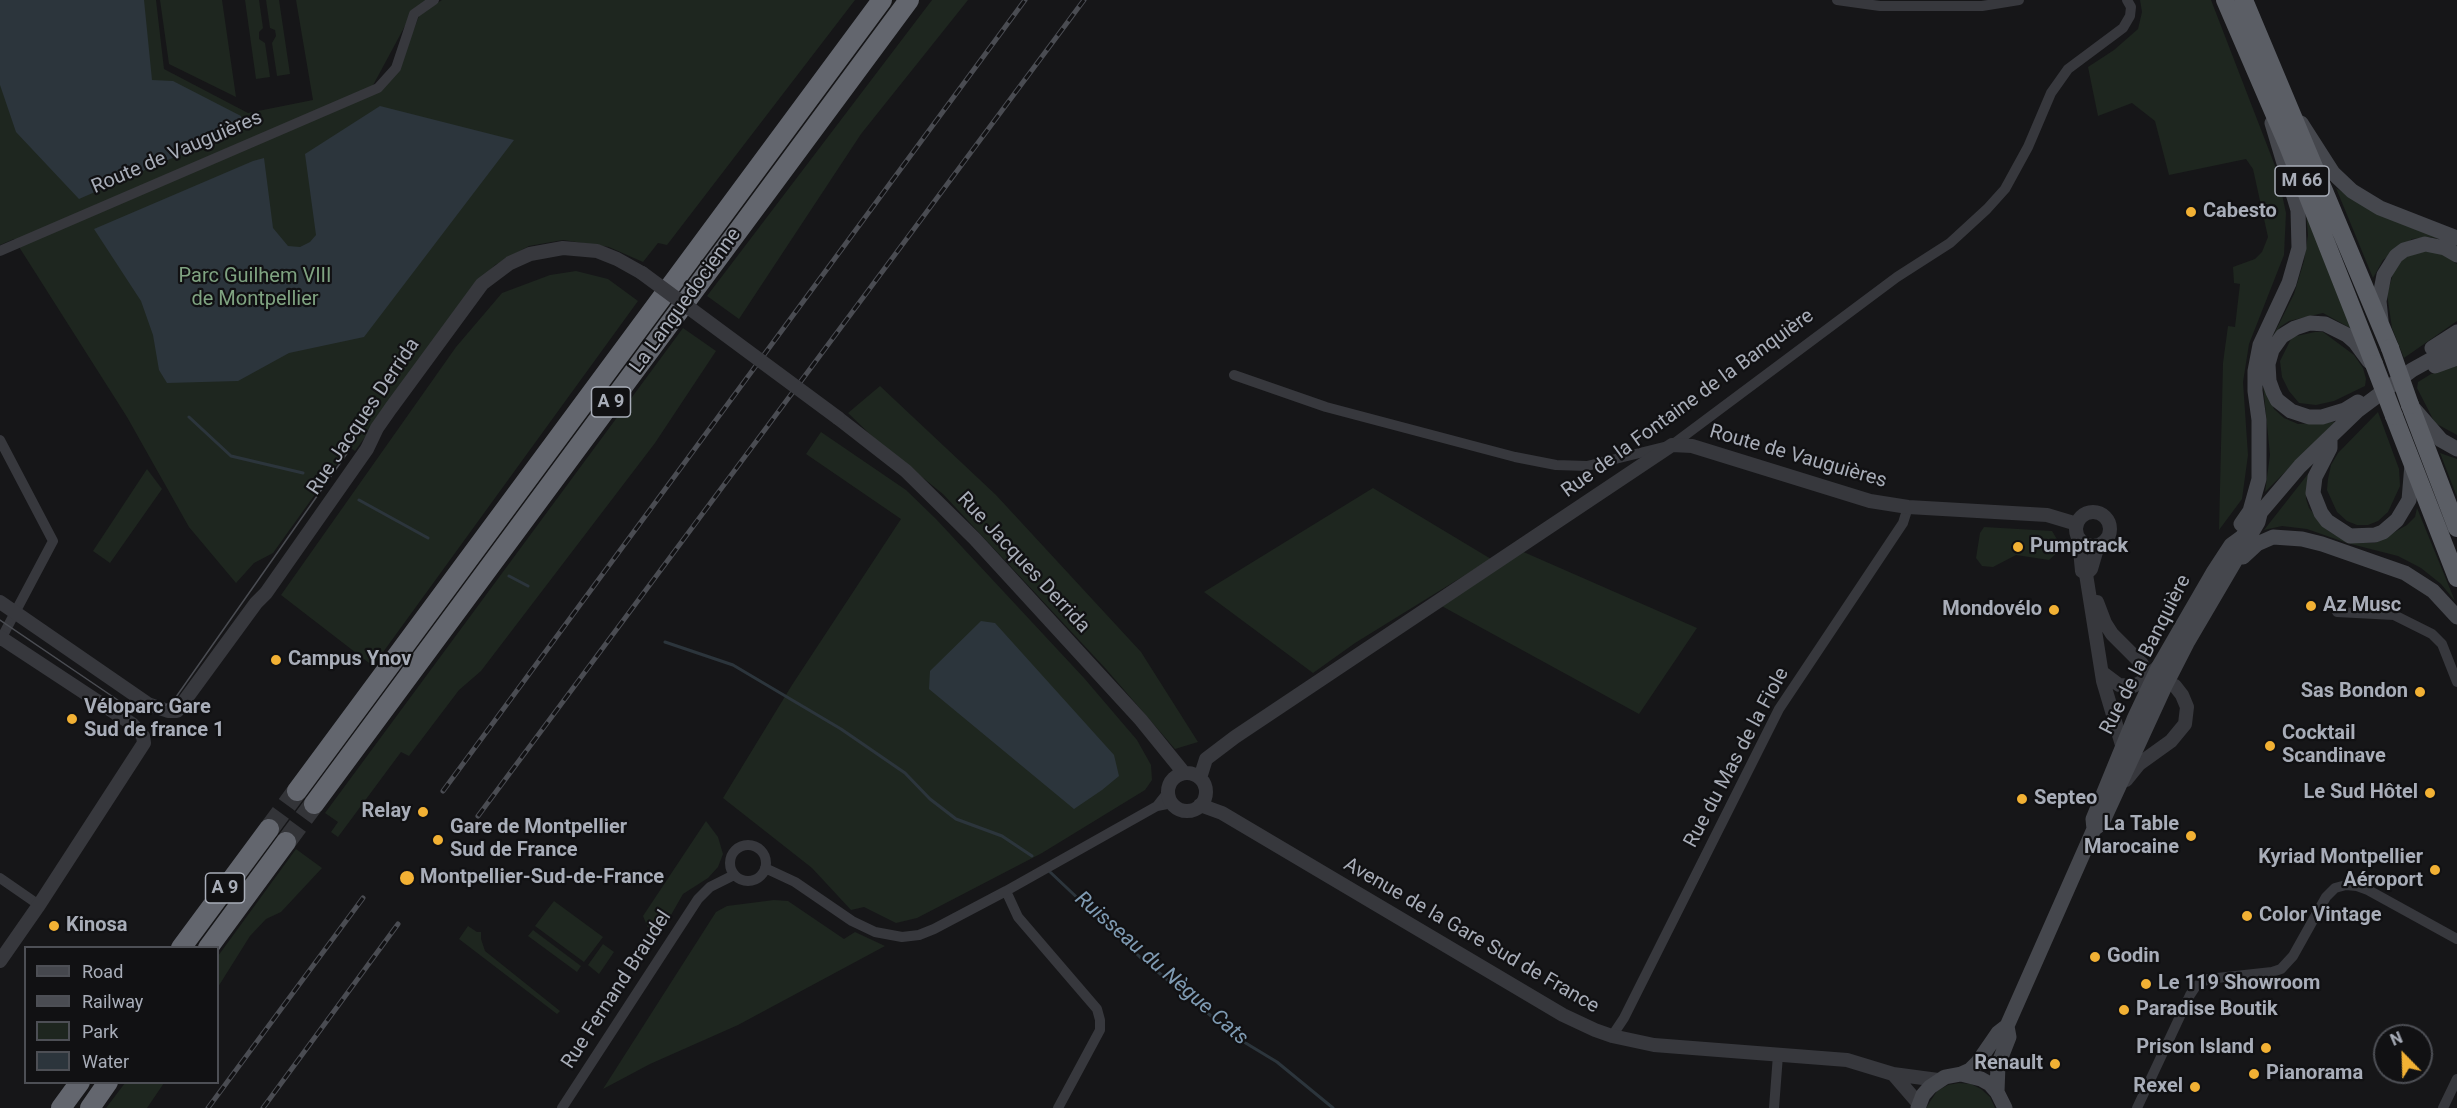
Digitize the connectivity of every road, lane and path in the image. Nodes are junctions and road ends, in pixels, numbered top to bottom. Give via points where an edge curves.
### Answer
1 (434, 0) edge
2 (882, 0) edge
3 (909, 0) edge
4 (1837, 0) edge
5 (2019, 0) edge
6 (2127, 0) edge
7 (2226, 0) edge
8 (2244, 0) edge
9 (2264, 91) junction
10 (2290, 107) junction
11 (2457, 238) edge
12 (0, 251) edge
13 (2457, 255) edge
14 (2381, 326) junction
15 (2457, 332) edge
16 (2457, 345) edge
17 (2457, 357) edge
18 (2374, 364) junction
19 (2412, 370) junction
20 (1234, 375) dead end
21 (2373, 399) junction
22 (2410, 405) junction
23 (2330, 436) junction
24 (0, 440) edge
25 (1672, 445) junction
26 (2457, 448) edge
27 (2412, 465) junction
28 (1908, 507) junction
29 (2077, 524) junction
30 (2457, 528) edge
31 (2079, 539) junction
32 (2098, 545) junction
33 (2233, 553) junction
34 (2457, 578) edge
35 (2087, 581) junction
36 (0, 602) edge
37 (2337, 612) dead end
38 (15, 613) junction
39 (2457, 616) edge
40 (1, 639) edge
41 (2142, 664) dead end
42 (2159, 666) junction
43 (2103, 673) junction
44 (2457, 682) edge
45 (2119, 685) junction
46 (2175, 686) dead end
47 (2106, 691) junction
48 (2122, 745) junction
49 (1200, 778) junction
50 (2120, 785) junction
51 (1174, 787) junction
52 (297, 791) tunnel mouth
53 (1203, 800) junction
54 (314, 804) tunnel mouth
55 (269, 829) tunnel mouth
56 (2094, 829) junction
57 (286, 842) tunnel mouth
58 (765, 868) junction
59 (734, 875) junction
60 (0, 878) edge
61 (1006, 891) junction
62 (39, 905) junction
63 (2457, 939) edge
64 (182, 946) edge
65 (209, 946) edge
66 (0, 961) edge
67 (2007, 1026) junction
68 (1612, 1036) junction
69 (1778, 1055) junction
70 (1893, 1074) junction
71 (1961, 1074) junction
72 (2457, 1079) edge
73 (1938, 1080) junction
74 (79, 1084) edge
75 (107, 1084) edge
76 (1997, 1092) junction
77 (1918, 1106) edge
78 (61, 1108) edge
79 (90, 1108) edge
80 (562, 1108) edge
81 (1058, 1108) edge
82 (1774, 1108) edge
83 (2005, 1108) edge
84 (2137, 1108) edge
85 (2443, 1108) edge

1 - 12 street, Route de Vauguières via 414,14 396,69 378,88
2 - 52 highway, La Languedocienne / A 9
3 - 54 highway, La Languedocienne / A 9
4 - 5 street via 1880,6 1982,6
6 - 25 street, Rue de la Fontaine de la Banquière via 2130,16 2123,28 2068,69 2051,93 2005,189 1978,217 1950,243 1897,277
7 - 9 highway, M 66
8 - 10 highway, M 66
9 - 18 highway, M 66
9 - 33 main road, M 66 via 2298,210 2299,248 2289,283 2260,345 2255,371 2259,479 2250,511 2234,535
10 - 11 main road, M 66 via 2333,173 2352,191 2380,208
10 - 14 highway, M 66
13 - 14 main road, M 66 via 2425,244 2396,256 2381,288
14 - 22 highway, M 66, bridge
15 - 19 main road via 2430,349
16 - 19 main road
17 - 19 main road via 2426,370
18 - 21 main road, M 66 via 2347,335 2325,324 2310,323 2282,336 2268,364 2269,381 2277,400 2298,414 2334,415 2358,401
18 - 27 highway, M 66, bridge
19 - 21 main road
20 - 25 street, Route de Vauguières via 1326,407 1556,465 1587,466
21 - 23 main road, Rue de la Banquière
22 - 26 main road, M 66 via 2441,440
22 - 30 highway, M 66
23 - 27 main road, M 66 via 2330,448 2318,469 2313,493 2320,513 2350,536 2375,535 2397,520 2409,500
23 - 33 main road, Rue de la Banquière via 2260,514
24 - 38 street via 53,541
25 - 28 street, Route de Vauguières via 1692,446 1823,488
25 - 49 street, Rue de la Fontaine de la Banquière via 1235,737 1206,759
27 - 34 highway, M 66
28 - 29 street, Route de Vauguières via 2046,515
28 - 68 street, Rue du Mas de la Fiole via 1903,523 1779,709
29 - 31 street
29 - 32 street via 2088,513 2104,517 2110,532
31 - 32 street via 2088,545
31 - 35 street via 2082,571
32 - 35 street
33 - 39 main road via 2242,558 2272,537 2322,544 2405,573 2433,591
33 - 42 main road, Rue de la Banquière via 2214,571
33 - 50 main road, Rue de la Banquière
35 - 41 street via 2112,634
35 - 43 street
36 - 38 street
37 - 44 street via 2394,615 2432,634 2442,644
38 - 40 street
38 - 51 street, Rue Jacques Derrida, bridge via 148,704 174,712 180,709 482,284 510,262 530,254 563,248 597,251 642,273 906,471 1028,594 1141,720 1165,749
40 - 62 street via 132,724 142,736 143,747
42 - 45 street via 2140,683
42 - 48 main road, Rue de la Banquière
43 - 45 street
43 - 47 street
45 - 47 street
46 - 50 street via 2187,707 2183,728
47 - 48 street
48 - 56 main road, Rue de la Banquière via 2092,819
49 - 51 street via 1190,773
49 - 53 street via 1204,783
50 - 56 main road, Rue de la Banquière via 2102,823
51 - 53 street via 1182,810 1195,809
51 - 61 street via 1157,806
53 - 68 street, Avenue de la Gare Sud de France via 1563,1015
55 - 64 highway, A 9
56 - 67 main road, Rue de la Banquière
57 - 65 highway, A 9
58 - 59 street via 759,877 749,881
58 - 59 street via 758,849 742,846 730,858
58 - 61 street via 795,882 852,921 902,937 934,930
59 - 80 street, Rue Fernand Braudel via 698,899
60 - 62 street
61 - 81 street via 1018,917 1097,1009 1101,1020 1100,1030
62 - 66 street
63 - 84 street via 2368,890 2346,885 2335,888 2281,969 2208,979 2196,986
67 - 71 main road, Rue de la Banquière via 1978,1062
67 - 76 main road, Rue de la Banquière via 2009,1037 1998,1065
68 - 69 street, Avenue de la Gare Sud de France via 1654,1045
69 - 70 street, Avenue de la Gare Sud de France via 1847,1060
69 - 82 street
70 - 73 street, Avenue de la Gare Sud de France
70 - 77 street
71 - 73 main road
71 - 76 main road via 1981,1079
72 - 85 street
73 - 77 main road
74 - 78 highway
75 - 79 highway
76 - 83 main road

